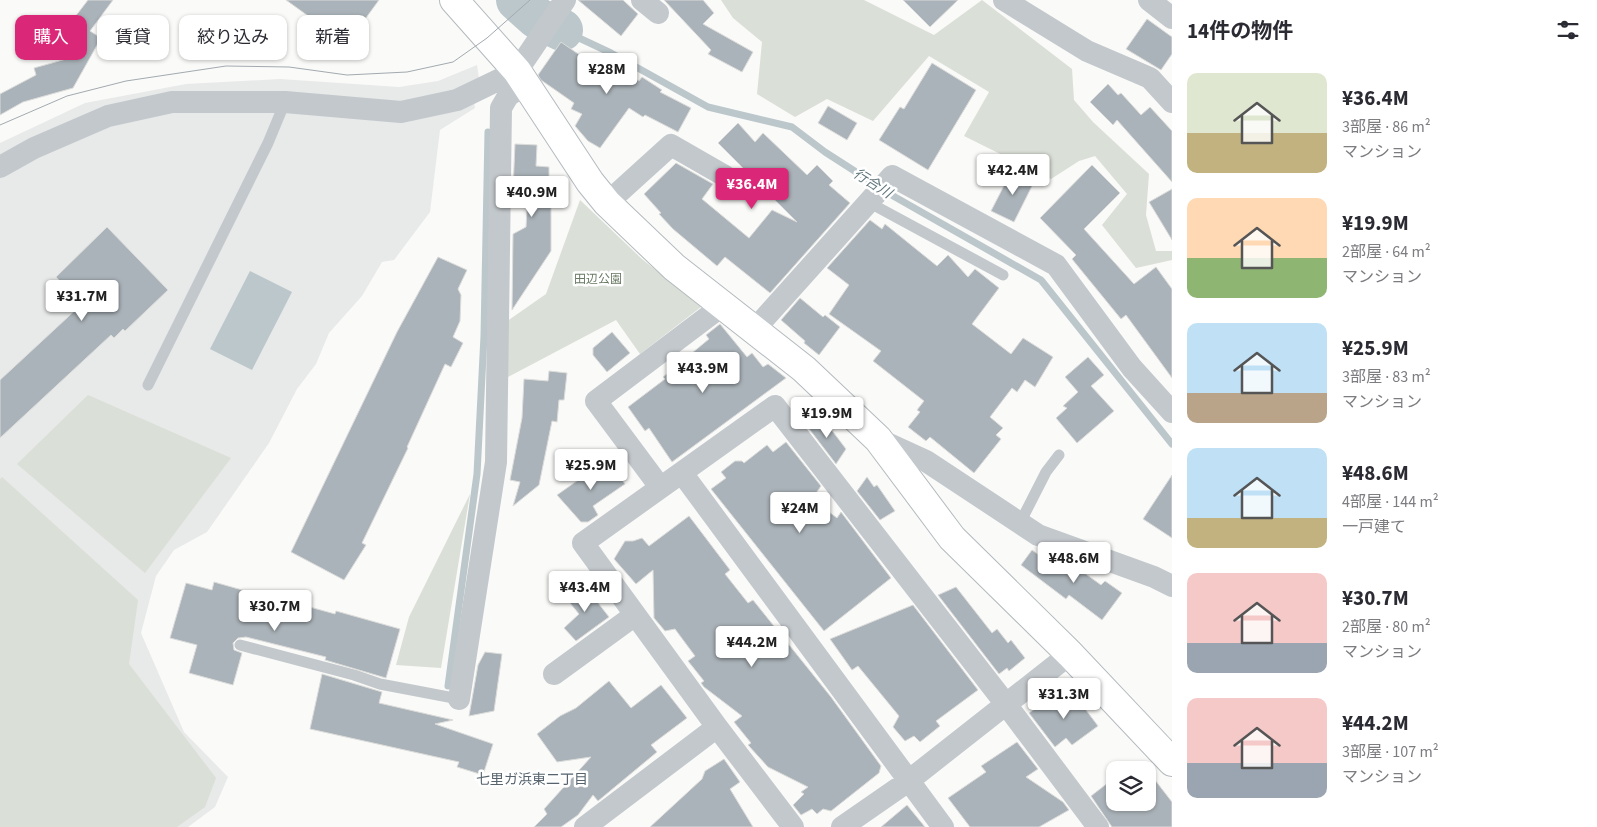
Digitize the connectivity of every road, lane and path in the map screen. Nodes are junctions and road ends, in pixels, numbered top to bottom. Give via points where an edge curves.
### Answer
1 (454, 0) edge
2 (565, 0) edge
3 (1004, 0) edge
4 (1149, 0) edge
5 (1172, 18) edge
6 (521, 78) junction
7 (285, 102) junction
8 (1172, 102) edge
9 (0, 167) edge
10 (725, 176) dead end
11 (868, 202) junction
12 (607, 203) junction
13 (1003, 275) dead end
14 (722, 306) junction
15 (754, 330) junction
16 (148, 385) dead end
17 (1172, 412) edge
18 (878, 438) junction
19 (1060, 455) dead end
20 (682, 473) junction
21 (660, 487) junction
22 (1020, 523) junction
23 (1172, 586) edge
24 (636, 615) junction
25 (240, 645) dead end
26 (1070, 654) junction
27 (554, 674) dead end
28 (459, 699) joint
29 (1006, 703) junction
30 (717, 727) junction
31 (1172, 762) edge
32 (908, 782) junction
33 (585, 827) edge
34 (793, 827) edge
35 (842, 827) edge
36 (942, 827) edge
37 (1098, 827) edge

1 - 6 street
2 - 6 street
3 - 8 street via 1087,51 1150,78
4 - 5 street
6 - 7 street via 457,100 402,112
6 - 12 street
6 - 28 street via 501,108 496,462
7 - 9 street via 172,102 108,116 34,148
7 - 16 lane via 268,143
10 - 12 street via 671,145
11 - 13 lane
11 - 15 street
11 - 17 street via 892,176 1056,265 1132,368
12 - 14 street via 674,267
14 - 15 street
14 - 21 street via 596,401
15 - 18 street via 804,369
18 - 22 street via 926,461
18 - 26 street via 952,538
19 - 22 lane via 1046,472
20 - 21 street
20 - 29 street via 775,406
20 - 32 street
21 - 24 street via 584,544
22 - 23 street via 1038,535
24 - 27 street
24 - 30 street
25 - 28 lane via 354,674 380,684
26 - 29 street
26 - 31 street
29 - 32 street
29 - 37 street
30 - 33 street
30 - 34 street
32 - 35 street
32 - 36 street

